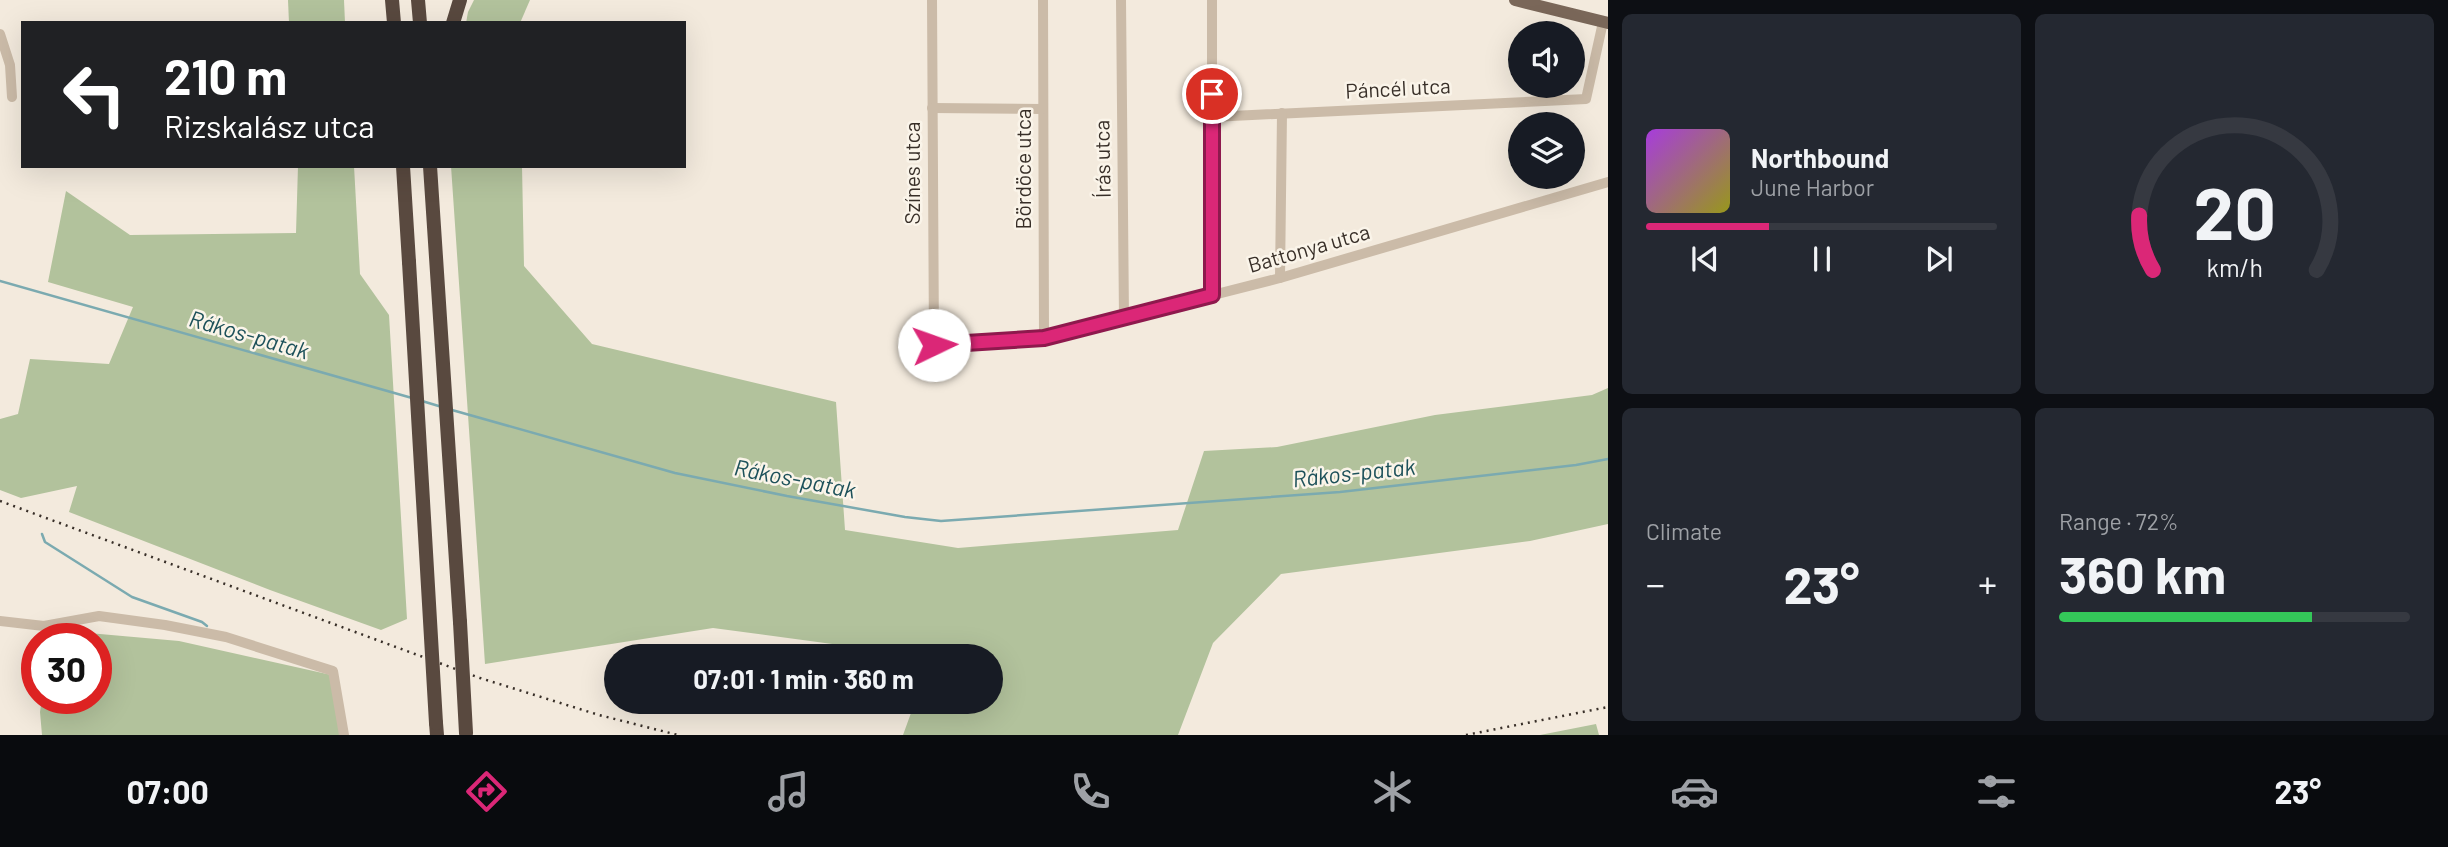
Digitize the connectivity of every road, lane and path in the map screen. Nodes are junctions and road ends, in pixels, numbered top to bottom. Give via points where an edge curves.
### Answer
1 (392, 0) edge
2 (418, 0) edge
3 (460, 0) edge
4 (932, 0) edge
5 (1043, 0) edge
6 (1121, 0) edge
7 (1212, 0) edge
8 (1515, 0) edge
9 (394, 21) edge
10 (420, 21) edge
11 (454, 21) edge
12 (1605, 23) edge
13 (0, 34) edge
14 (12, 97) dead end
15 (932, 108) junction
16 (1043, 109) junction
17 (1282, 113) junction
18 (1212, 117) junction
19 (403, 168) edge
20 (432, 168) edge
21 (1608, 182) edge
22 (1280, 278) junction
23 (1212, 295) junction
24 (1124, 318) junction
25 (1044, 338) junction
26 (934, 345) joint
27 (0, 621) edge
28 (437, 729) edge
29 (466, 734) edge
30 (344, 735) edge

1 - 9 highway
2 - 10 highway
3 - 11 highway
4 - 15 street, Színes utca
5 - 16 street, Bördöce utca
6 - 24 street, Írás utca
7 - 18 street
8 - 12 main road
12 - 17 street, Páncél utca via 1586,99
13 - 14 street via 10,65
15 - 16 street
15 - 26 street, Színes utca
16 - 25 street, Bördöce utca
17 - 18 street, Páncél utca
17 - 22 street
18 - 23 street
19 - 28 highway, bridge
20 - 29 highway, bridge
21 - 22 street, Battonya utca
22 - 23 street, Battonya utca
23 - 24 street, Battonya utca
24 - 25 street, Battonya utca
25 - 26 street, Battonya utca
27 - 30 street via 34,625 99,617 165,625 226,637 333,671

